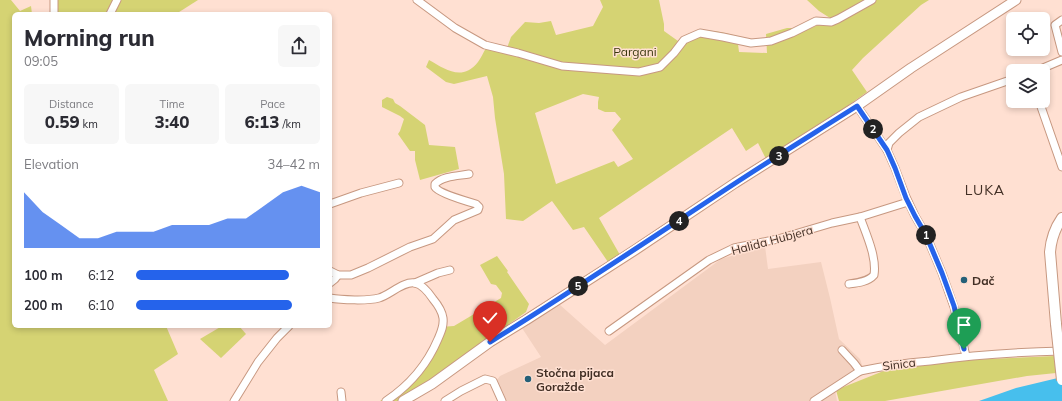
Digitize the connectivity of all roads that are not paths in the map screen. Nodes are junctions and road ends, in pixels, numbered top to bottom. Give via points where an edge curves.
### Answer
1 (54, 0) edge
2 (117, 0) edge
3 (417, 0) edge
4 (872, 0) edge
5 (1016, 0) edge
6 (54, 12) edge
7 (111, 12) edge
8 (1062, 20) edge
9 (1062, 52) edge
10 (1062, 60) edge
11 (1050, 65) edge
12 (1006, 81) edge
13 (857, 106) junction
14 (1041, 108) edge
15 (887, 150) junction
16 (1062, 167) edge
17 (469, 174) dead end
18 (399, 184) dead end
19 (908, 202) junction
20 (332, 203) edge
21 (860, 217) junction
22 (1062, 218) edge
23 (450, 270) dead end
24 (332, 272) edge
25 (338, 275) junction
26 (332, 282) edge
27 (415, 283) junction
28 (849, 284) dead end
29 (332, 298) edge
30 (287, 328) edge
31 (609, 331) dead end
32 (1062, 344) edge
33 (842, 350) dead end
34 (1053, 351) junction
35 (1062, 351) edge
36 (966, 356) junction
37 (860, 371) junction
38 (1062, 380) edge
39 (341, 392) dead end
40 (234, 401) edge
41 (342, 401) edge
42 (386, 401) edge
43 (403, 401) edge
44 (445, 401) edge
45 (502, 401) edge
46 (814, 401) edge

1 - 6 street
2 - 7 street
3 - 4 street via 455,28 485,45 562,66 639,72 660,67 684,40 700,33 751,43 771,41 816,21 831,22
5 - 13 street
8 - 9 street via 1055,25
10 - 11 street
12 - 15 street via 961,97 919,117 899,133
13 - 15 street
13 - 43 street via 490,342 432,384
14 - 16 street
15 - 19 street
17 - 25 street via 445,178 435,184 438,190 444,193 476,204 479,206 478,210 454,220 433,238 351,275
18 - 20 street
19 - 21 street, Halida Hubjera
19 - 36 street via 926,235 943,276 954,306
21 - 28 street via 873,256 874,275 866,281
21 - 31 street, Halida Hubjera via 734,248 710,260
22 - 38 main road, bridge via 1050,243
23 - 27 street
24 - 25 street
25 - 26 street
27 - 29 street via 405,284 378,298
27 - 42 street via 423,287 439,307 443,326 429,358 410,382
30 - 40 street via 258,362
32 - 34 street
33 - 37 street
34 - 35 street, Sinica
34 - 36 street, Sinica
36 - 37 street, Sinica via 881,366
37 - 46 street, Sinica
39 - 41 street
44 - 45 street via 485,379 493,381

